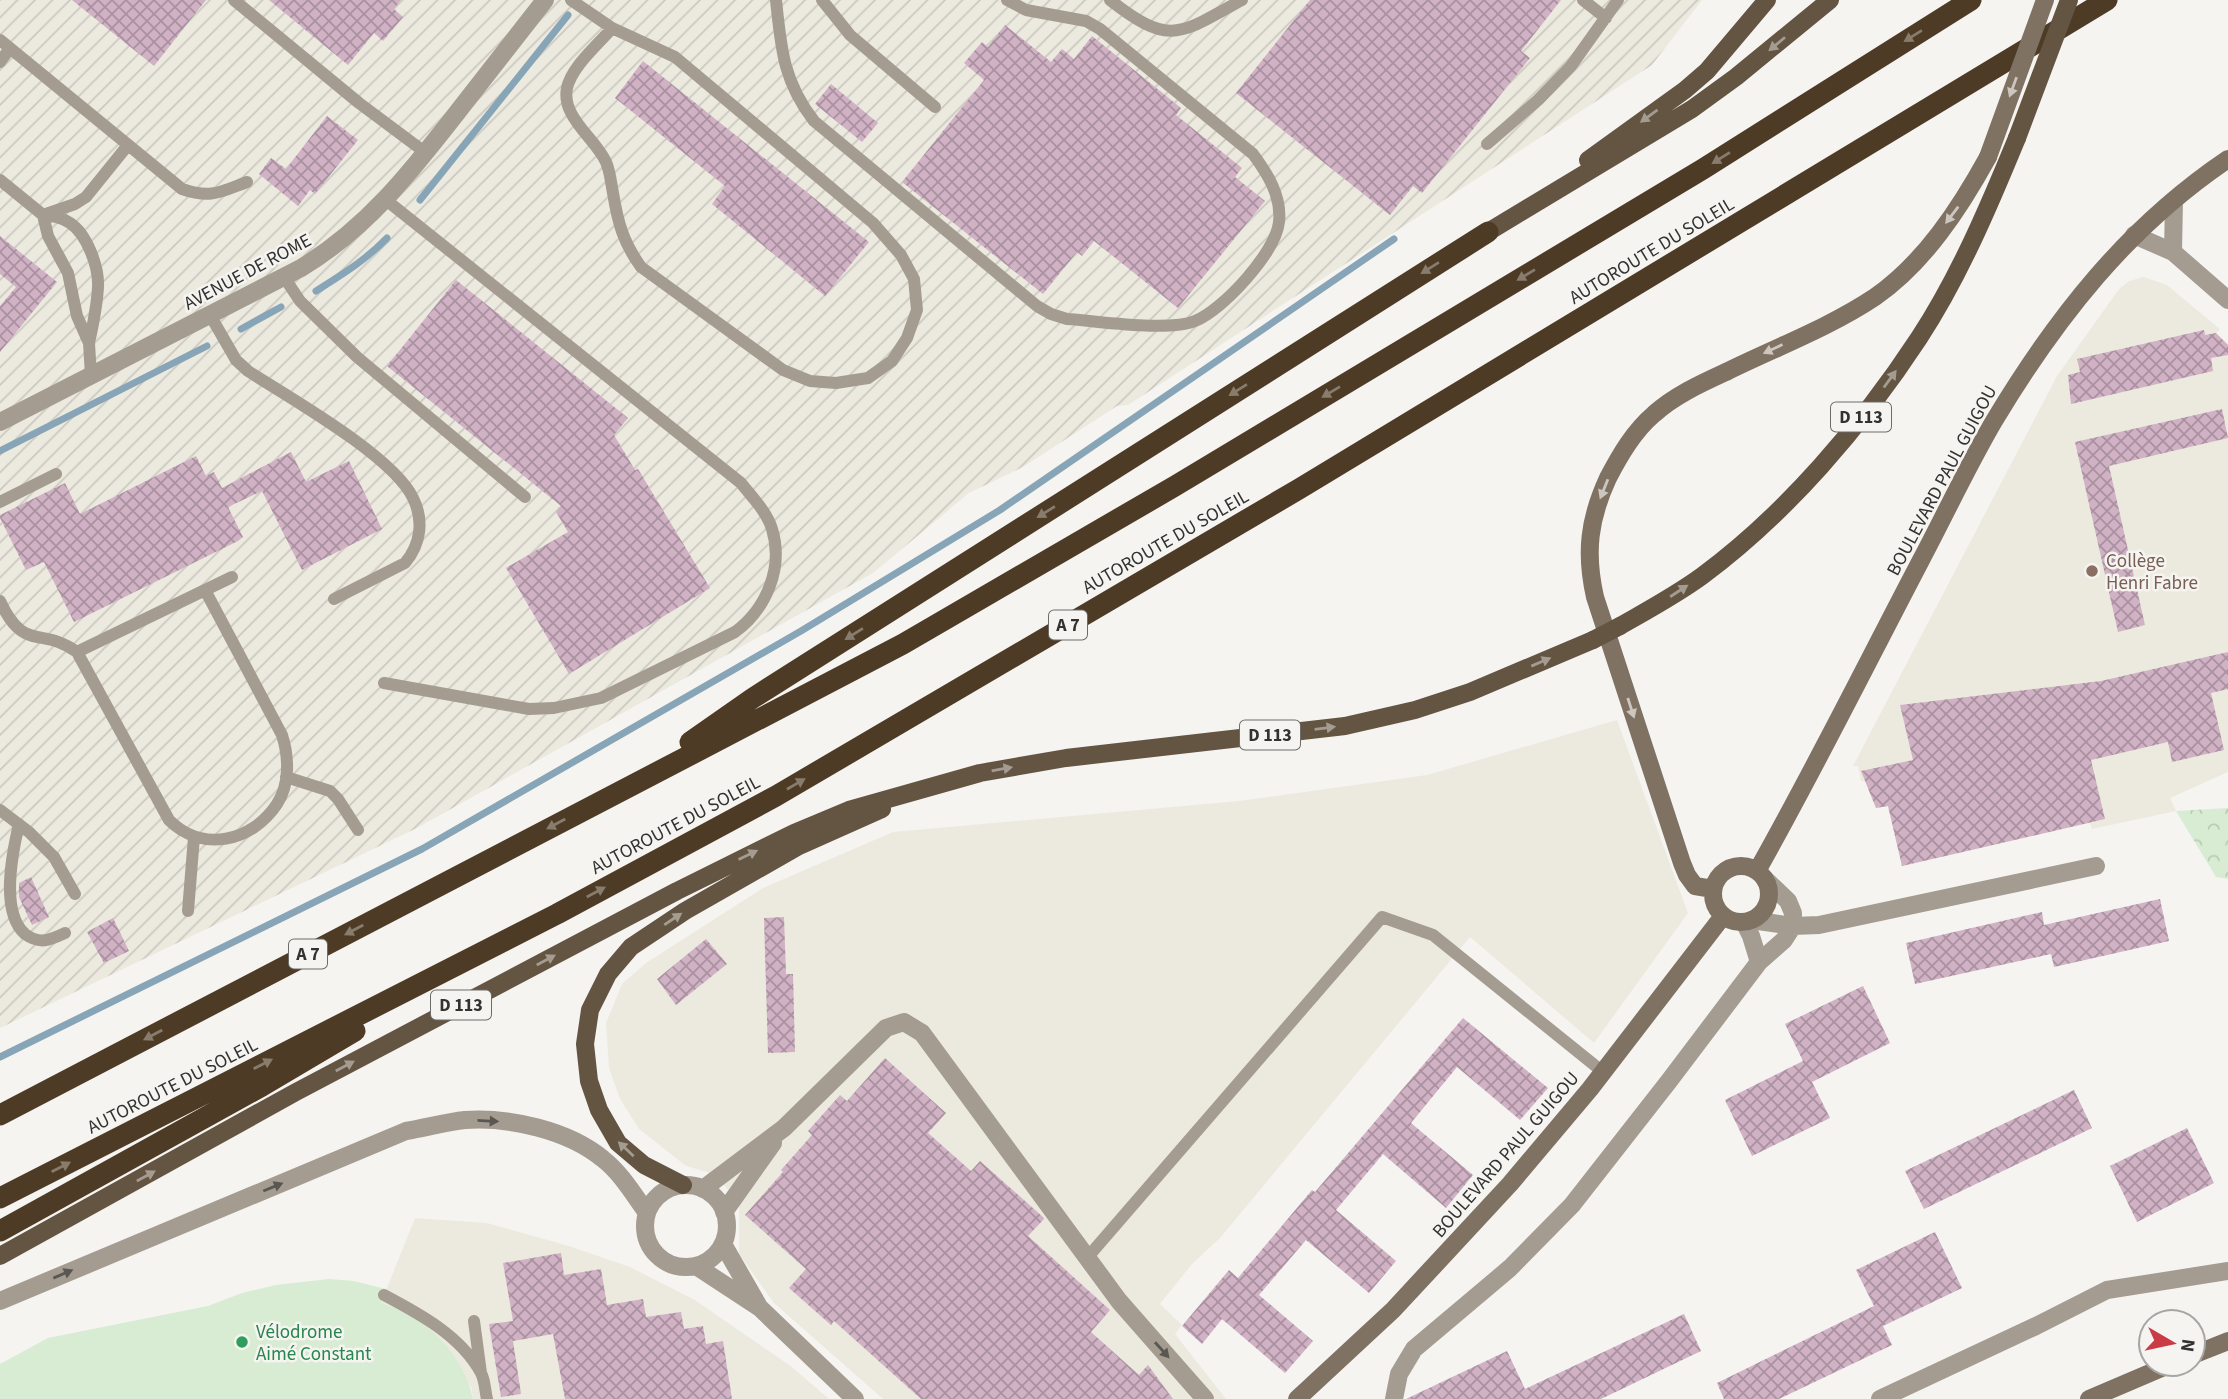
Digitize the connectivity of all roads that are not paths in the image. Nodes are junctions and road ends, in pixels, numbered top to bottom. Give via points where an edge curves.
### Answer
1 (233, 0) edge
2 (545, 0) edge
3 (571, 0) edge
4 (776, 0) edge
5 (822, 0) edge
6 (1007, 0) edge
7 (1110, 0) edge
8 (1242, 0) edge
9 (1583, 0) edge
10 (1618, 0) edge
11 (1767, 0) edge
12 (1830, 0) edge
13 (1971, 0) edge
14 (2045, 0) edge
15 (2069, 0) edge
16 (2107, 0) edge
17 (1606, 18) junction
18 (612, 28) junction
19 (5, 44) edge
20 (0, 62) edge
21 (935, 107) dead end
22 (1487, 144) dead end
23 (128, 145) junction
24 (426, 153) junction
25 (2228, 159) edge
26 (247, 182) dead end
27 (1, 184) edge
28 (386, 200) junction
29 (2174, 200) junction
30 (43, 215) junction
31 (1488, 232) junction
32 (2134, 235) junction
33 (2173, 252) junction
34 (285, 277) junction
35 (2228, 300) edge
36 (210, 315) junction
37 (89, 343) junction
38 (91, 376) junction
39 (0, 422) edge
40 (56, 474) dead end
41 (525, 497) dead end
42 (0, 502) edge
43 (232, 577) dead end
44 (205, 590) junction
45 (334, 599) dead end
46 (0, 601) edge
47 (77, 652) junction
48 (384, 683) dead end
49 (286, 777) junction
50 (935, 784) junction
51 (616, 792) junction
52 (0, 810) edge
53 (19, 824) junction
54 (358, 830) dead end
55 (194, 837) junction
56 (2096, 866) dead end
57 (1761, 875) junction
58 (1713, 889) junction
59 (75, 894) dead end
60 (188, 911) dead end
61 (557, 914) junction
62 (1723, 916) junction
63 (1748, 921) junction
64 (1793, 926) junction
65 (65, 933) dead end
66 (1759, 962) junction
67 (1603, 1072) junction
68 (0, 1115) edge
69 (784, 1128) junction
70 (683, 1185) junction
71 (703, 1189) junction
72 (0, 1198) edge
73 (724, 1212) junction
74 (648, 1213) junction
75 (0, 1231) edge
76 (723, 1244) junction
77 (0, 1256) edge
78 (1087, 1258) junction
79 (696, 1265) junction
80 (2228, 1271) edge
81 (384, 1295) dead end
82 (0, 1301) edge
83 (760, 1308) junction
84 (474, 1321) dead end
85 (2228, 1340) edge
86 (2207, 1349) edge
87 (482, 1374) junction
88 (2138, 1378) edge
89 (487, 1399) edge
90 (855, 1399) edge
91 (1205, 1399) edge
92 (1297, 1399) edge
93 (1394, 1399) edge
94 (1880, 1399) edge
95 (2089, 1399) edge

1 - 24 lane
2 - 24 street, AVENUE DE ROME
3 - 18 lane
4 - 6 lane via 782,57 800,103 814,121 1037,306 1068,319 1172,326 1195,321 1216,309 1275,240 1280,220 1267,172 1253,154 1100,29 1086,21 1026,10
5 - 21 lane via 850,35
7 - 8 lane via 1152,28 1169,32 1187,30
9 - 17 lane
10 - 17 lane
11 -> 31 main road via 1685,90
12 -> 31 main road via 1692,109
13 -> 51 highway, A 7 via 1703,169 1175,486 903,644
14 -> 58 street, bridge via 1988,157 1955,213 1905,272 1841,317 1708,380 1655,413 1618,458 1602,491 1588,551 1595,597 1682,863 1696,886
50 -> 15 main road, D 113, bridge via 1066,758 1345,726 1415,710 1592,640 1673,595 1749,538 1821,467 1920,337 1966,252 2017,138
61 -> 16 highway, AUTOROUTE DU SOLEIL / A 7 via 776,796 1299,489
17 - 22 lane via 1571,66
18 - 18 lane via 675,57 873,223 901,255 914,279 917,310 892,361 868,378 810,381 783,370 641,267 627,248 619,225 607,164 567,103 567,87 576,70
19 - 20 lane
19 - 23 lane
23 - 26 lane via 182,189 200,195
23 - 30 lane via 86,198
24 - 28 street, AVENUE DE ROME
25 - 29 street, BOULEVARD PAUL GUIGOU
27 - 30 lane
28 - 34 street, AVENUE DE ROME via 327,253
28 - 48 lane via 741,483 772,529 775,561 771,585 750,621 601,698 528,709
29 - 32 street, BOULEVARD PAUL GUIGOU
29 - 33 street
30 - 37 lane via 48,236 68,273
30 - 37 lane via 73,224 95,263 98,286
31 -> 51 highway via 753,698
32 - 33 street
32 - 57 street, BOULEVARD PAUL GUIGOU via 2043,343 1993,423
33 - 35 street
34 - 36 street, AVENUE DE ROME
34 - 41 lane via 300,301 357,357
36 - 38 street, AVENUE DE ROME
36 - 45 lane via 236,360 248,371 373,454 413,496 420,517 413,553 405,563
37 - 38 lane
38 - 39 street, AVENUE DE ROME
40 - 42 lane
43 - 44 lane
44 - 47 lane
44 - 49 lane via 282,735 288,754
46 - 47 lane via 18,630
47 - 55 lane via 169,820
49 - 54 lane via 330,791
49 - 55 lane via 278,803 260,822 224,840
70 -> 50 main road via 644,1165 618,1143 599,1110 584,1044 590,1010 608,974 631,947 685,911 799,846
77 -> 50 main road, D 113 via 677,891 849,810
51 -> 68 highway, A 7
52 - 53 lane
53 - 59 lane via 54,857
53 - 65 lane via 7,892 11,915 21,932 34,940 47,942
55 - 60 lane
56 - 64 street via 1819,925
57 - 58 street via 1740,866 1730,868
57 - 63 street via 1769,898 1766,908
57 - 64 street via 1788,901
58 - 62 street via 1714,904
72 -> 61 highway, AUTOROUTE DU SOLEIL / A 7
61 - 75 highway via 262,1086
62 - 63 street
62 - 67 street, BOULEVARD PAUL GUIGOU
63 - 64 street
63 - 66 street
64 - 66 street
66 - 93 street via 1572,1205 1510,1268 1414,1349 1399,1374
67 - 78 lane via 1433,935 1382,917
67 - 92 street, BOULEVARD PAUL GUIGOU via 1510,1184 1393,1310
69 - 71 street
69 - 73 street
69 - 78 street via 886,1028 904,1023 922,1033
70 - 71 street
70 - 74 street via 661,1194
71 - 73 street
73 - 76 street
74 - 79 street via 645,1226 652,1249 672,1264
82 -> 74 street via 406,1131 465,1120 520,1123 566,1136 603,1159
76 - 79 street via 707,1261
76 - 83 street
78 -> 91 street
79 - 83 street
80 - 94 street via 2107,1290
81 - 87 lane via 434,1324
83 - 90 street
84 - 87 lane
85 - 86 street
87 - 89 lane
88 - 95 street

